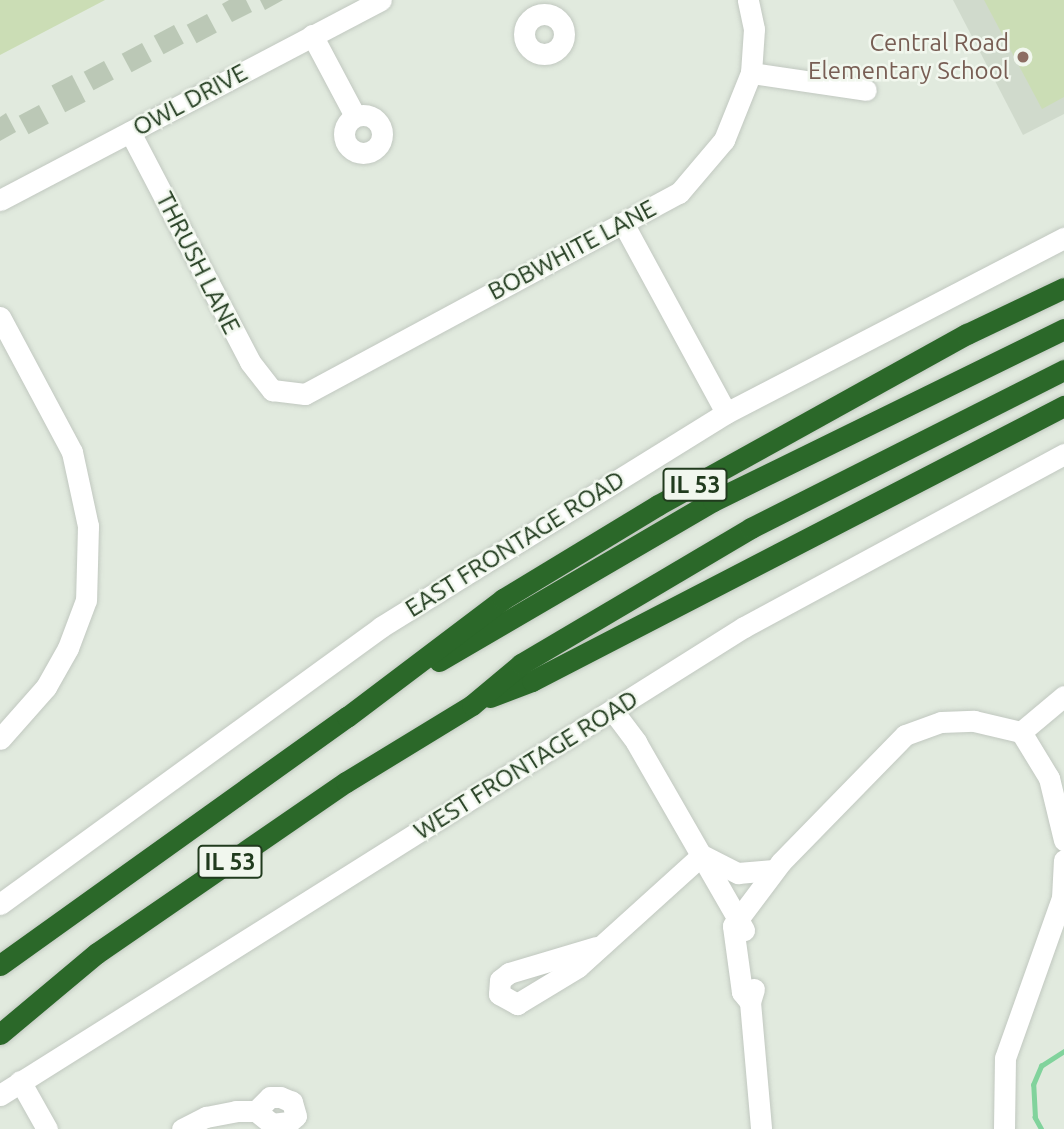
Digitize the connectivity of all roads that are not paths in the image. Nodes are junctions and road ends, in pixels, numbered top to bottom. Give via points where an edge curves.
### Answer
1 (381, 0) edge
2 (748, 0) edge
3 (312, 34) junction
4 (751, 73) junction
5 (866, 90) dead end
6 (355, 116) dead end
7 (130, 132) junction
8 (0, 200) edge
9 (623, 223) junction
10 (1064, 238) edge
11 (1064, 288) edge
12 (0, 317) edge
13 (1064, 329) edge
14 (1064, 370) edge
15 (272, 390) joint
16 (1064, 406) edge
17 (726, 413) junction
18 (1064, 454) edge
19 (1064, 696) edge
20 (472, 705) junction
21 (613, 712) junction
22 (347, 717) junction
23 (1021, 732) junction
24 (0, 739) edge
25 (1064, 840) edge
26 (702, 855) junction
27 (1064, 860) edge
28 (774, 870) junction
29 (0, 904) edge
30 (737, 920) junction
31 (596, 947) dead end
32 (0, 965) edge
33 (0, 1034) edge
34 (20, 1081) junction
35 (0, 1095) edge
36 (256, 1111) dead end
37 (47, 1129) edge
38 (182, 1129) edge
39 (761, 1129) edge
40 (1004, 1129) edge

1 - 3 street, OWL DRIVE
2 - 4 street, BOBWHITE LANE via 754,29
3 - 6 street
3 - 7 street, OWL DRIVE
4 - 5 street
4 - 9 street, BOBWHITE LANE via 724,140 709,163 679,193
7 - 8 street, OWL DRIVE
7 - 15 street, THRUSH LANE via 250,362
9 - 15 street, BOBWHITE LANE via 305,394
9 - 17 street
10 - 17 street, EAST FRONTAGE ROAD
11 - 22 highway, IL 53 via 967,334 658,505 503,598
12 - 24 street via 72,452 88,526 86,600 68,648 46,687
13 - 22 highway, IL 53 via 713,501
14 - 20 highway, IL 53 via 751,528 521,664
16 - 20 highway, IL 53 via 531,681
17 - 29 street, EAST FRONTAGE ROAD via 382,627
18 - 21 street, WEST FRONTAGE ROAD via 744,627
19 - 23 street
20 - 33 highway, IL 53 via 346,782 97,953
21 - 26 street via 636,742
21 - 34 street, WEST FRONTAGE ROAD
22 - 32 highway, IL 53
23 - 25 street via 1049,778
23 - 28 street via 974,721 941,722 905,735
26 - 28 street via 738,873
26 - 30 street
26 - 31 street
27 - 40 street via 1062,898 1006,1058
28 - 30 street
30 - 39 street via 745,932 753,974 750,1002
34 - 35 street, WEST FRONTAGE ROAD
34 - 37 street
36 - 38 street via 214,1114

